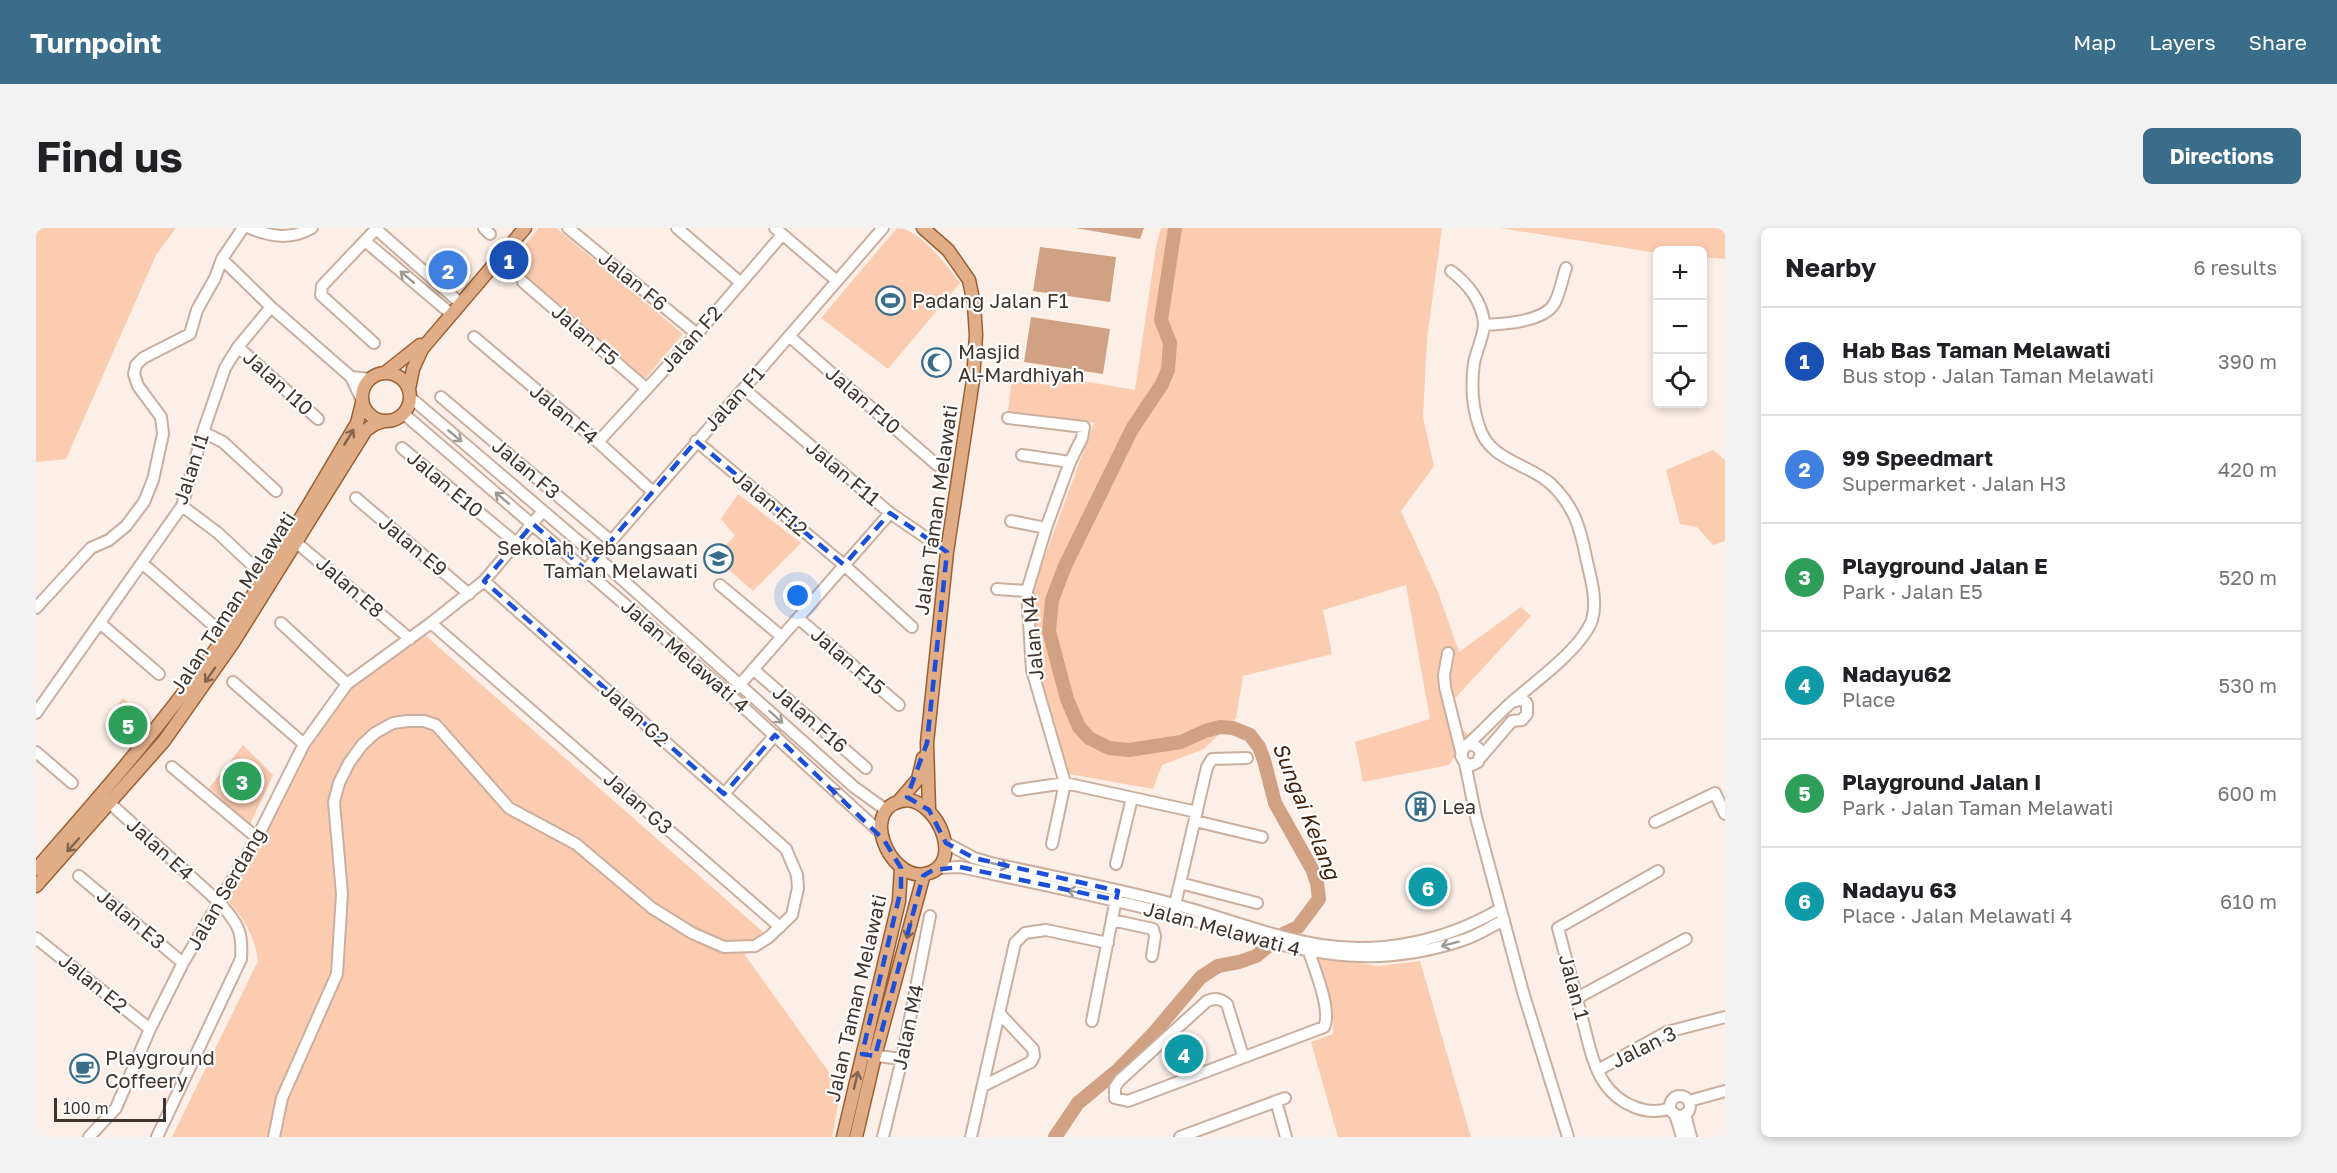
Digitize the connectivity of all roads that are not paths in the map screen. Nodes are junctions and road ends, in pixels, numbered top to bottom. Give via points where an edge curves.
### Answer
1 (243, 228) edge
2 (250, 228) edge
3 (312, 228) edge
4 (525, 228) edge
5 (568, 228) edge
6 (678, 228) edge
7 (882, 228) edge
8 (923, 228) edge
9 (376, 229) edge
10 (779, 231) edge
11 (365, 241) junction
12 (222, 259) junction
13 (1566, 268) dead end
14 (1451, 271) dead end
15 (837, 281) junction
16 (523, 282) dead end
17 (741, 284) junction
18 (459, 302) junction
19 (271, 307) junction
20 (450, 313) junction
21 (1484, 325) junction
22 (438, 328) junction
23 (697, 334) junction
24 (789, 336) junction
25 (474, 337) dead end
26 (374, 343) dead end
27 (238, 347) junction
28 (386, 372) junction
29 (351, 377) junction
30 (369, 379) junction
31 (647, 389) junction
32 (744, 389) junction
33 (410, 393) junction
34 (441, 397) dead end
35 (361, 400) junction
36 (404, 414) junction
37 (1008, 418) dead end
38 (318, 419) dead end
39 (384, 422) junction
40 (203, 432) junction
41 (696, 441) junction
42 (598, 442) junction
43 (402, 448) dead end
44 (1022, 455) dead end
45 (1070, 462) junction
46 (937, 465) dead end
47 (276, 491) dead end
48 (653, 492) junction
49 (356, 498) dead end
50 (182, 506) junction
51 (543, 511) junction
52 (890, 513) junction
53 (1011, 521) dead end
54 (533, 524) junction
55 (1046, 528) junction
56 (293, 540) junction
57 (611, 541) junction
58 (516, 543) junction
59 (947, 552) junction
60 (597, 557) junction
61 (142, 563) junction
62 (251, 564) dead end
63 (844, 565) junction
64 (586, 570) junction
65 (484, 581) junction
66 (720, 585) dead end
67 (997, 589) dead end
68 (1027, 591) junction
69 (469, 594) junction
70 (36, 608) edge
71 (798, 618) junction
72 (100, 623) junction
73 (281, 623) dead end
74 (431, 623) junction
75 (912, 627) dead end
76 (781, 636) junction
77 (229, 639) junction
78 (410, 639) junction
79 (1448, 653) dead end
80 (753, 669) junction
81 (159, 674) dead end
82 (233, 682) dead end
83 (347, 684) junction
84 (739, 684) junction
85 (1532, 685) junction
86 (730, 695) junction
87 (899, 705) dead end
88 (1508, 706) junction
89 (36, 713) edge
90 (1526, 714) junction
91 (1512, 721) junction
92 (775, 735) junction
93 (927, 743) junction
94 (304, 744) junction
95 (1464, 748) junction
96 (36, 752) edge
97 (1481, 757) junction
98 (1247, 758) dead end
99 (1465, 763) junction
100 (172, 768) dead end
101 (866, 768) dead end
102 (72, 783) dead end
103 (1065, 783) junction
104 (1018, 790) dead end
105 (724, 794) junction
106 (1132, 798) junction
107 (105, 799) junction
108 (900, 801) junction
109 (886, 810) junction
110 (929, 810) junction
111 (1725, 814) edge
112 (1196, 817) junction
113 (1655, 822) dead end
114 (881, 834) junction
115 (1262, 837) dead end
116 (257, 838) junction
117 (946, 843) junction
118 (1052, 844) dead end
119 (1116, 864) dead end
120 (902, 868) junction
121 (937, 868) junction
122 (36, 869) edge
123 (1659, 871) dead end
124 (924, 874) junction
125 (79, 876) dead end
126 (1180, 883) junction
127 (36, 886) edge
128 (1117, 896) junction
129 (220, 903) junction
130 (1257, 903) dead end
131 (1500, 909) junction
132 (1174, 910) junction
133 (930, 916) dead end
134 (1112, 920) junction
135 (1504, 921) junction
136 (780, 927) junction
137 (36, 938) edge
138 (1686, 939) dead end
139 (1284, 941) junction
140 (1108, 943) junction
141 (1309, 952) junction
142 (1152, 957) dead end
143 (183, 963) junction
144 (1577, 998) junction
145 (1000, 1014) junction
146 (1725, 1017) edge
147 (1092, 1021) dead end
148 (150, 1029) junction
149 (868, 1055) junction
150 (1243, 1056) junction
151 (902, 1059) junction
152 (1598, 1070) junction
153 (983, 1086) junction
154 (1725, 1091) edge
155 (1689, 1101) junction
156 (1677, 1112) junction
157 (89, 1137) edge
158 (157, 1137) edge
159 (274, 1137) edge
160 (843, 1137) edge
161 (856, 1137) edge
162 (883, 1137) edge
163 (971, 1137) edge
164 (1180, 1137) edge
165 (1286, 1137) edge
166 (1568, 1137) edge
167 (1682, 1137) edge
168 (1691, 1137) edge

1 - 12 street
2 - 3 street via 282,237
4 - 18 main road
5 - 23 street, Jalan F6
6 - 17 street
7 - 15 street, Jalan F1
8 - 59 main road, Jalan Taman Melawati via 948,250 969,280 976,335
9 - 11 street
9 - 18 street
10 - 15 street
10 - 17 street, Jalan F2
20 -> 11 street
11 - 26 street via 322,286 321,295
12 - 19 street
12 - 70 street via 190,334 136,365 138,386 161,417 163,434 144,502 126,526 91,548
13 - 21 street via 1554,305 1545,312 1508,324
14 - 21 street via 1470,289
15 - 24 street, Jalan F1
16 - 31 street, Jalan F5
17 - 23 street, Jalan F2
18 - 20 main road
19 - 27 street, Jalan I1
19 - 29 street
20 - 22 main road
21 - 85 street via 1474,363 1472,394 1480,431 1489,446 1512,464 1542,477 1573,512 1580,526 1593,591 1592,621 1583,636
22 - 28 main road
22 - 33 main road via 413,369
23 - 31 street, Jalan F2
24 - 32 street, Jalan F1
24 - 46 street, Jalan F10
25 - 42 street, Jalan F4
27 - 38 street, Jalan I10
27 - 40 street, Jalan I1 via 225,368
28 - 30 main road
28 - 33 main road via 401,377
29 - 30 street
29 - 35 street
30 - 35 main road
31 - 42 street, Jalan F2
32 - 41 street, Jalan F1
32 - 52 street, Jalan F11
33 - 36 main road
33 -> 51 street, Jalan Melawati 4
34 - 57 street, Jalan F3
35 - 39 main road via 366,412
56 -> 35 main road, Jalan Taman Melawati via 357,423
36 - 39 main road
54 -> 36 street, Jalan Melawati 4
37 - 45 street, Jalan N4 via 1084,427
39 - 56 main road, Jalan Taman Melawati via 366,430
40 - 47 street via 223,442
40 - 50 street, Jalan I1
41 - 48 street, Jalan F1
41 - 63 street, Jalan F12
42 - 48 street, Jalan F4
43 - 58 street, Jalan E10
44 - 45 street
45 - 55 street, Jalan N4
48 - 57 street, Jalan F1
49 - 69 street, Jalan E9
50 - 61 street, Jalan I1
50 - 62 street
51 - 54 street, Jalan Serdang
51 - 60 street, Jalan Melawati 4
52 - 59 street, Jalan F11
52 - 63 street
53 - 55 street
54 - 58 street, Jalan Serdang
54 - 64 street, Jalan Melawati 4
55 - 68 street, Jalan N4
56 - 77 main road, Jalan Taman Melawati
56 - 78 street, Jalan E8
57 - 60 street, Jalan F1
58 - 65 street, Jalan Serdang
59 - 93 main road, Jalan Taman Melawati
60 - 64 street, Jalan F1
60 - 84 street, Jalan Melawati 4
61 - 72 street, Jalan I1
61 - 77 street
63 - 71 street
63 - 75 street, Jalan F12
64 - 86 street, Jalan Melawati 4
65 - 69 street, Jalan Serdang
65 - 105 street, Jalan G2
66 - 76 street
67 - 68 street
68 - 103 street, Jalan N4 via 1032,670
69 - 74 street, Jalan Serdang
71 - 76 street
71 - 87 street, Jalan F15
72 - 81 street
72 - 89 street, Jalan I1
73 - 83 street
74 - 78 street, Jalan Serdang
74 - 136 street, Jalan G3
76 - 80 street
77 - 107 main road, Jalan Taman Melawati via 164,741
78 - 83 street, Jalan Serdang
79 - 95 street via 1443,675 1445,687
80 - 84 street
80 - 101 street, Jalan F16
82 - 94 street
83 - 94 street, Jalan Serdang
84 - 86 street
84 -> 109 street, Jalan Melawati 4 via 854,787
85 - 88 street
85 - 90 street
86 - 92 street, Jalan Melawati 4
88 - 90 street via 1525,701
88 - 91 street via 1507,718
88 - 95 street
90 - 91 street
91 - 97 street
92 - 105 street
114 -> 92 street, Jalan Melawati 4
93 - 108 main road, Jalan Taman Melawati via 918,779
93 - 110 main road, Jalan Taman Melawati
94 - 116 street, Jalan Serdang
95 - 97 street via 1472,744 1479,748
95 - 99 street via 1461,756
96 - 102 street
97 - 99 street via 1472,765
98 - 112 street via 1212,759
99 - 131 street
100 - 116 street
103 - 104 street
103 - 106 street
103 - 118 street
105 - 136 street, Jalan G2 via 786,849 795,866 798,888 792,915
106 - 112 street
106 - 119 street
107 - 122 main road, Jalan Taman Melawati
107 -> 127 main road, Jalan Taman Melawati
107 - 129 street, Jalan E4
108 - 109 main road
108 - 110 main road via 915,801
109 - 114 main road
110 - 117 main road
111 - 113 street via 1715,793
112 - 115 street
112 - 126 street
114 - 120 main road
116 - 129 street, Jalan Serdang
117 - 121 main road via 943,861
117 -> 128 street, Jalan Melawati 4 via 974,858
120 - 124 main road
120 - 149 main road, Jalan Taman Melawati via 900,901
121 - 124 main road
128 -> 121 street, Jalan Melawati 4 via 960,867
123 - 144 street, Jalan 1 via 1558,928
124 -> 149 main road, Jalan Taman Melawati
125 - 143 street, Jalan E3
126 - 130 street
126 - 132 street
128 - 132 street, Jalan Melawati 4
128 - 134 street
129 - 143 street, Jalan Serdang
129 - 158 street, Jalan E4 via 236,922 242,939 241,959
131 - 135 street
131 - 139 street, Jalan Melawati 4 via 1480,921 1440,935 1376,948
132 - 139 street, Jalan Melawati 4
133 - 151 street, Jalan M4
134 - 140 street
134 - 142 street via 1153,930
135 -> 141 street, Jalan Melawati 4 via 1462,940 1396,956 1350,957
135 - 166 street
136 - 159 street via 755,946 741,948 724,947 692,933 652,908 576,844 509,808 436,725 424,721 393,723 362,745 339,783 334,802 342,894 337,974 282,1098
137 - 148 street, Jalan E2
138 - 144 street
139 - 141 street, Jalan Melawati 4
140 - 145 street via 1046,930 1025,933 1015,943
140 - 147 street
141 - 150 street via 1325,1007 1324,1027
143 - 148 street, Jalan Serdang
144 - 152 street, Jalan 1
145 - 153 street
145 - 153 street via 1033,1049 1034,1056 1024,1067
146 - 152 street, Jalan 3 via 1667,1032
148 - 157 street, Jalan Serdang via 116,1108
149 - 151 street
160 -> 149 main road, Jalan Taman Melawati
149 - 161 main road, Jalan Taman Melawati
150 - 150 street via 1128,1101 1115,1098 1120,1080 1214,998 1227,1005
151 - 162 street, Jalan M4
152 - 156 street, Jalan 1 via 1612,1093 1629,1105 1647,1111
153 - 163 street
154 - 155 street
155 - 156 street via 1689,1110
155 - 156 street via 1676,1097 1670,1103
156 - 167 street
156 - 168 street
164 - 165 street via 1281,1099

